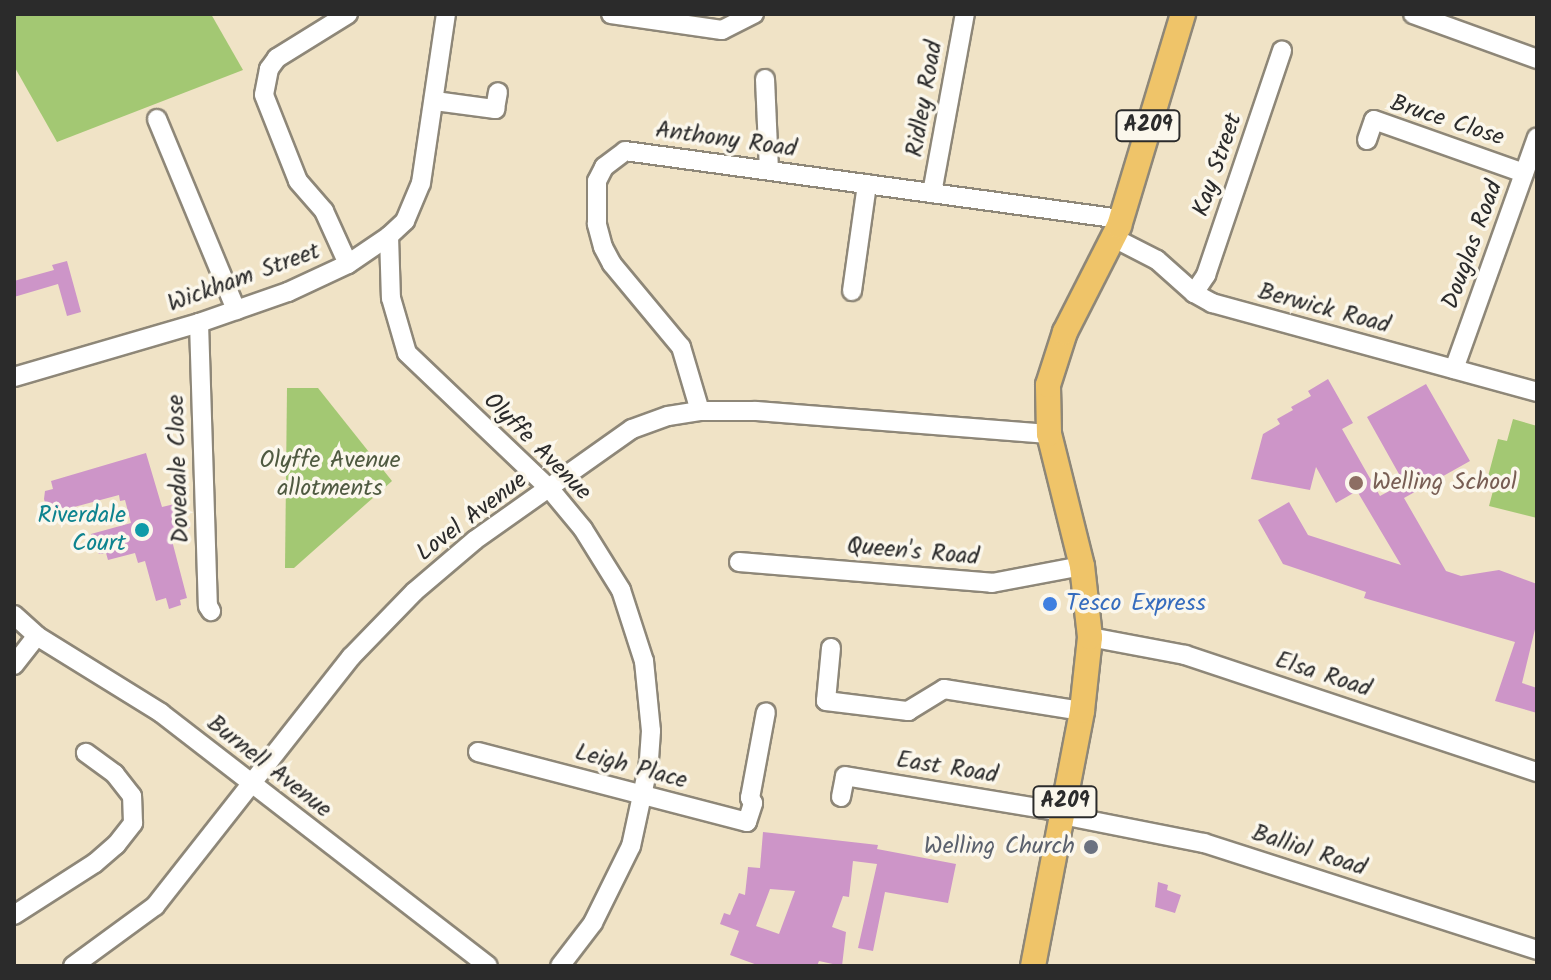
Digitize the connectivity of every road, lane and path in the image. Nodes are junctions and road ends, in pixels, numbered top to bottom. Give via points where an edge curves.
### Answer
1 (356, 14) edge
2 (446, 14) edge
3 (613, 14) edge
4 (754, 14) edge
5 (965, 14) edge
6 (1183, 14) edge
7 (1413, 14) edge
8 (1438, 18) edge
9 (1282, 50) dead end
10 (1537, 59) edge
11 (765, 79) dead end
12 (435, 101) junction
13 (495, 109) dead end
14 (157, 119) dead end
15 (1537, 137) edge
16 (1367, 140) dead end
17 (769, 170) junction
18 (1524, 173) junction
19 (867, 184) junction
20 (932, 193) junction
21 (1118, 228) junction
22 (389, 236) junction
23 (348, 264) junction
24 (852, 291) dead end
25 (1194, 293) junction
26 (236, 310) junction
27 (199, 323) junction
28 (1454, 369) junction
29 (14, 377) edge
30 (1537, 392) edge
31 (700, 411) junction
32 (1049, 434) junction
33 (549, 488) junction
34 (739, 562) dead end
35 (1082, 566) junction
36 (211, 611) dead end
37 (14, 615) edge
38 (37, 636) junction
39 (1090, 637) junction
40 (831, 648) dead end
41 (14, 665) edge
42 (1082, 711) junction
43 (766, 712) dead end
44 (478, 752) dead end
45 (86, 753) dead end
46 (1537, 772) edge
47 (249, 784) junction
48 (644, 795) junction
49 (841, 797) dead end
50 (1062, 813) junction
51 (14, 915) edge
52 (1537, 950) edge
53 (73, 966) edge
54 (488, 966) edge
55 (560, 966) edge
56 (1033, 966) edge

1 - 23 street via 277,58 264,95 298,181 324,211
2 - 12 street, Wickham Street
3 - 4 street via 722,30
5 - 20 street, Ridley Road
6 - 21 main road, A209
7 - 8 street
8 - 10 street
9 - 25 street, Kay Street via 1206,275
11 - 17 street
12 - 13 street
12 - 22 street, Wickham Street via 418,193 405,221
14 - 26 street
15 - 18 street, Douglas Road
16 - 18 street, Bruce Close via 1374,120
17 - 19 street, Anthony Road
17 - 31 street, Anthony Road via 625,151 604,167 597,181 603,247 681,347
18 - 28 street, Douglas Road
19 - 20 street, Anthony Road
19 - 24 street
20 - 21 street, Anthony Road
21 - 25 street, Berwick Road
21 - 32 main road, A209 via 1053,362 1046,407
22 - 23 street, Wickham Street
22 - 33 street, Olyffe Avenue via 391,298 407,353
23 - 26 street, Wickham Street
25 - 28 street, Berwick Road via 1217,304
26 - 27 street, Wickham Street
27 - 29 street, Wickham Street
27 - 36 street, Dovedale Close
28 - 30 street, Berwick Road
31 - 32 street, Lovel Avenue
31 - 33 street, Lovel Avenue via 632,429
32 - 35 main road, A209
33 - 47 street, Lovel Avenue via 443,566 373,632
33 - 48 street, Olyffe Avenue via 605,562 633,623 649,699
34 - 35 street, Queen's Road via 992,583
35 - 39 main road, A209
37 - 38 street, Burnell Avenue
38 - 41 street
38 - 47 street, Burnell Avenue via 161,713
39 - 42 main road, A209
39 - 46 street, Elsa Road via 1185,655
40 - 42 street via 826,701 908,711 944,689
42 - 50 main road, A209
43 - 48 street, Leigh Place via 747,822
44 - 48 street, Leigh Place
45 - 51 street via 115,774 132,796 133,823 95,863
47 - 53 street, Lovel Avenue via 155,906
47 - 54 street, Burnell Avenue
48 - 55 street, Olyffe Avenue via 612,891
49 - 50 street, East Road via 845,776
50 - 52 street, Balliol Road via 1204,843
50 - 56 main road, A209

